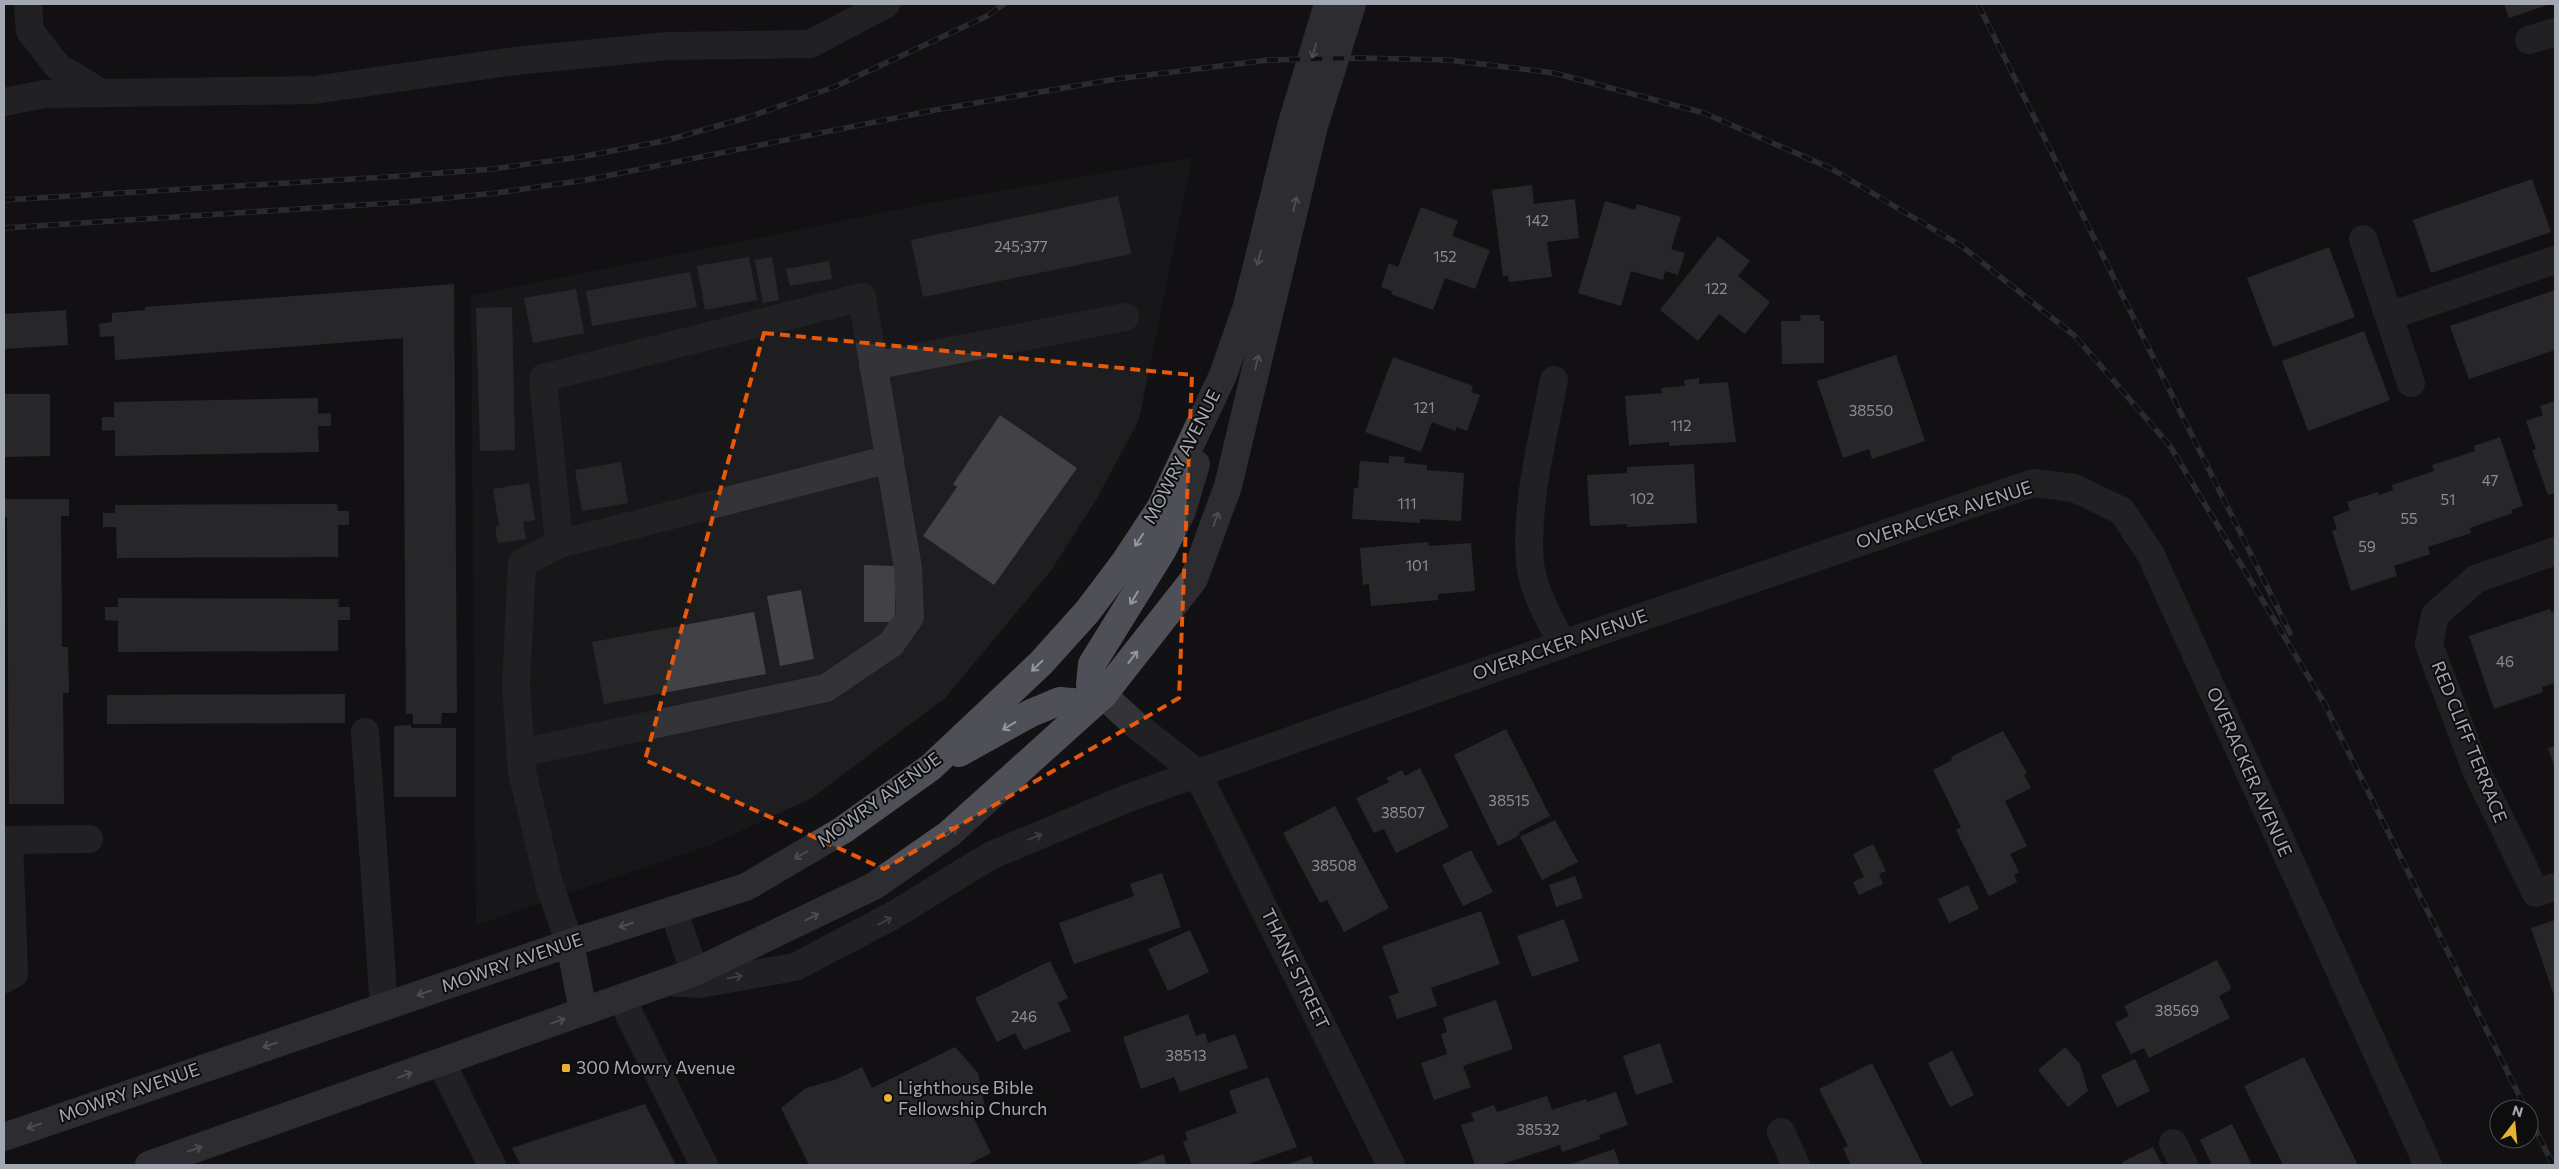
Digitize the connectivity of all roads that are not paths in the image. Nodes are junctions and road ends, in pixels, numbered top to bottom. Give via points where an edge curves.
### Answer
1 (28, 4) edge
2 (886, 4) edge
3 (1328, 4) edge
4 (1352, 4) edge
5 (2555, 32) edge
6 (2529, 40) dead end
7 (102, 93) junction
8 (4, 102) edge
9 (2363, 239) dead end
10 (2555, 260) edge
11 (2388, 316) junction
12 (1125, 318) dead end
13 (873, 366) junction
14 (1223, 375) junction
15 (1554, 380) dead end
16 (2410, 382) dead end
17 (890, 459) junction
18 (559, 544) junction
19 (2555, 552) edge
20 (1563, 644) junction
21 (1103, 695) junction
22 (365, 732) dead end
23 (520, 753) junction
24 (930, 767) junction
25 (1198, 772) junction
26 (89, 839) dead end
27 (7, 840) edge
28 (2546, 890) edge
29 (672, 910) junction
30 (570, 943) junction
31 (695, 972) junction
32 (4, 979) edge
33 (669, 982) junction
34 (621, 998) junction
35 (384, 1006) junction
36 (583, 1011) junction
37 (441, 1062) junction
38 (1781, 1132) dead end
39 (4, 1136) edge
40 (149, 1165) edge
41 (492, 1165) edge
42 (704, 1165) edge
43 (1391, 1165) edge
44 (1796, 1165) edge
45 (2428, 1165) edge

1 - 7 street via 30,31 58,67
2 - 7 street via 810,44 658,47 514,61 314,90
3 -> 14 main road, MOWRY AVENUE via 1292,123 1247,306
21 -> 4 main road, MOWRY AVENUE via 1194,579 1228,486 1314,126
5 - 6 street
7 - 8 street via 44,94
9 - 11 street
10 - 11 street
11 - 16 street
12 - 13 street
13 - 17 street
13 - 18 street via 862,297 543,378
14 -> 21 main road via 1182,511 1162,551 1092,664 1090,685
14 -> 24 main road, MOWRY AVENUE via 1161,507 1124,563 1087,612 1041,663
15 - 20 street via 1532,491 1530,564 1544,608
17 - 18 street
17 - 23 street via 908,568 910,617 891,644 826,688
18 - 23 street via 522,563 516,686
19 - 28 street, RED CLIFF TERRACE via 2476,579 2435,615 2429,645 2476,770
20 - 25 street, OVERACKER AVENUE
20 - 45 street, OVERACKER AVENUE via 2033,483 2074,488 2122,510 2151,555
21 -> 24 main road via 1083,703 1060,701
21 - 25 street via 1137,726
31 -> 21 main road, MOWRY AVENUE via 874,886 949,834
22 - 35 street
23 - 30 street via 550,887
24 -> 29 main road, MOWRY AVENUE via 843,830 746,887
33 -> 25 street, MOWRY AVENUE via 700,984 795,967 892,916 990,856
25 - 43 street, THANE STREET
26 - 27 street
27 - 32 street via 14,974
29 -> 30 main road, MOWRY AVENUE
29 - 31 street
30 -> 35 main road, MOWRY AVENUE
30 - 36 main road
31 - 33 main road, MOWRY AVENUE
33 - 34 main road, MOWRY AVENUE
34 - 36 main road, MOWRY AVENUE
34 - 42 street
35 -> 39 main road, MOWRY AVENUE
37 -> 36 main road, MOWRY AVENUE
40 -> 37 main road, MOWRY AVENUE
37 - 41 street
38 - 44 street

